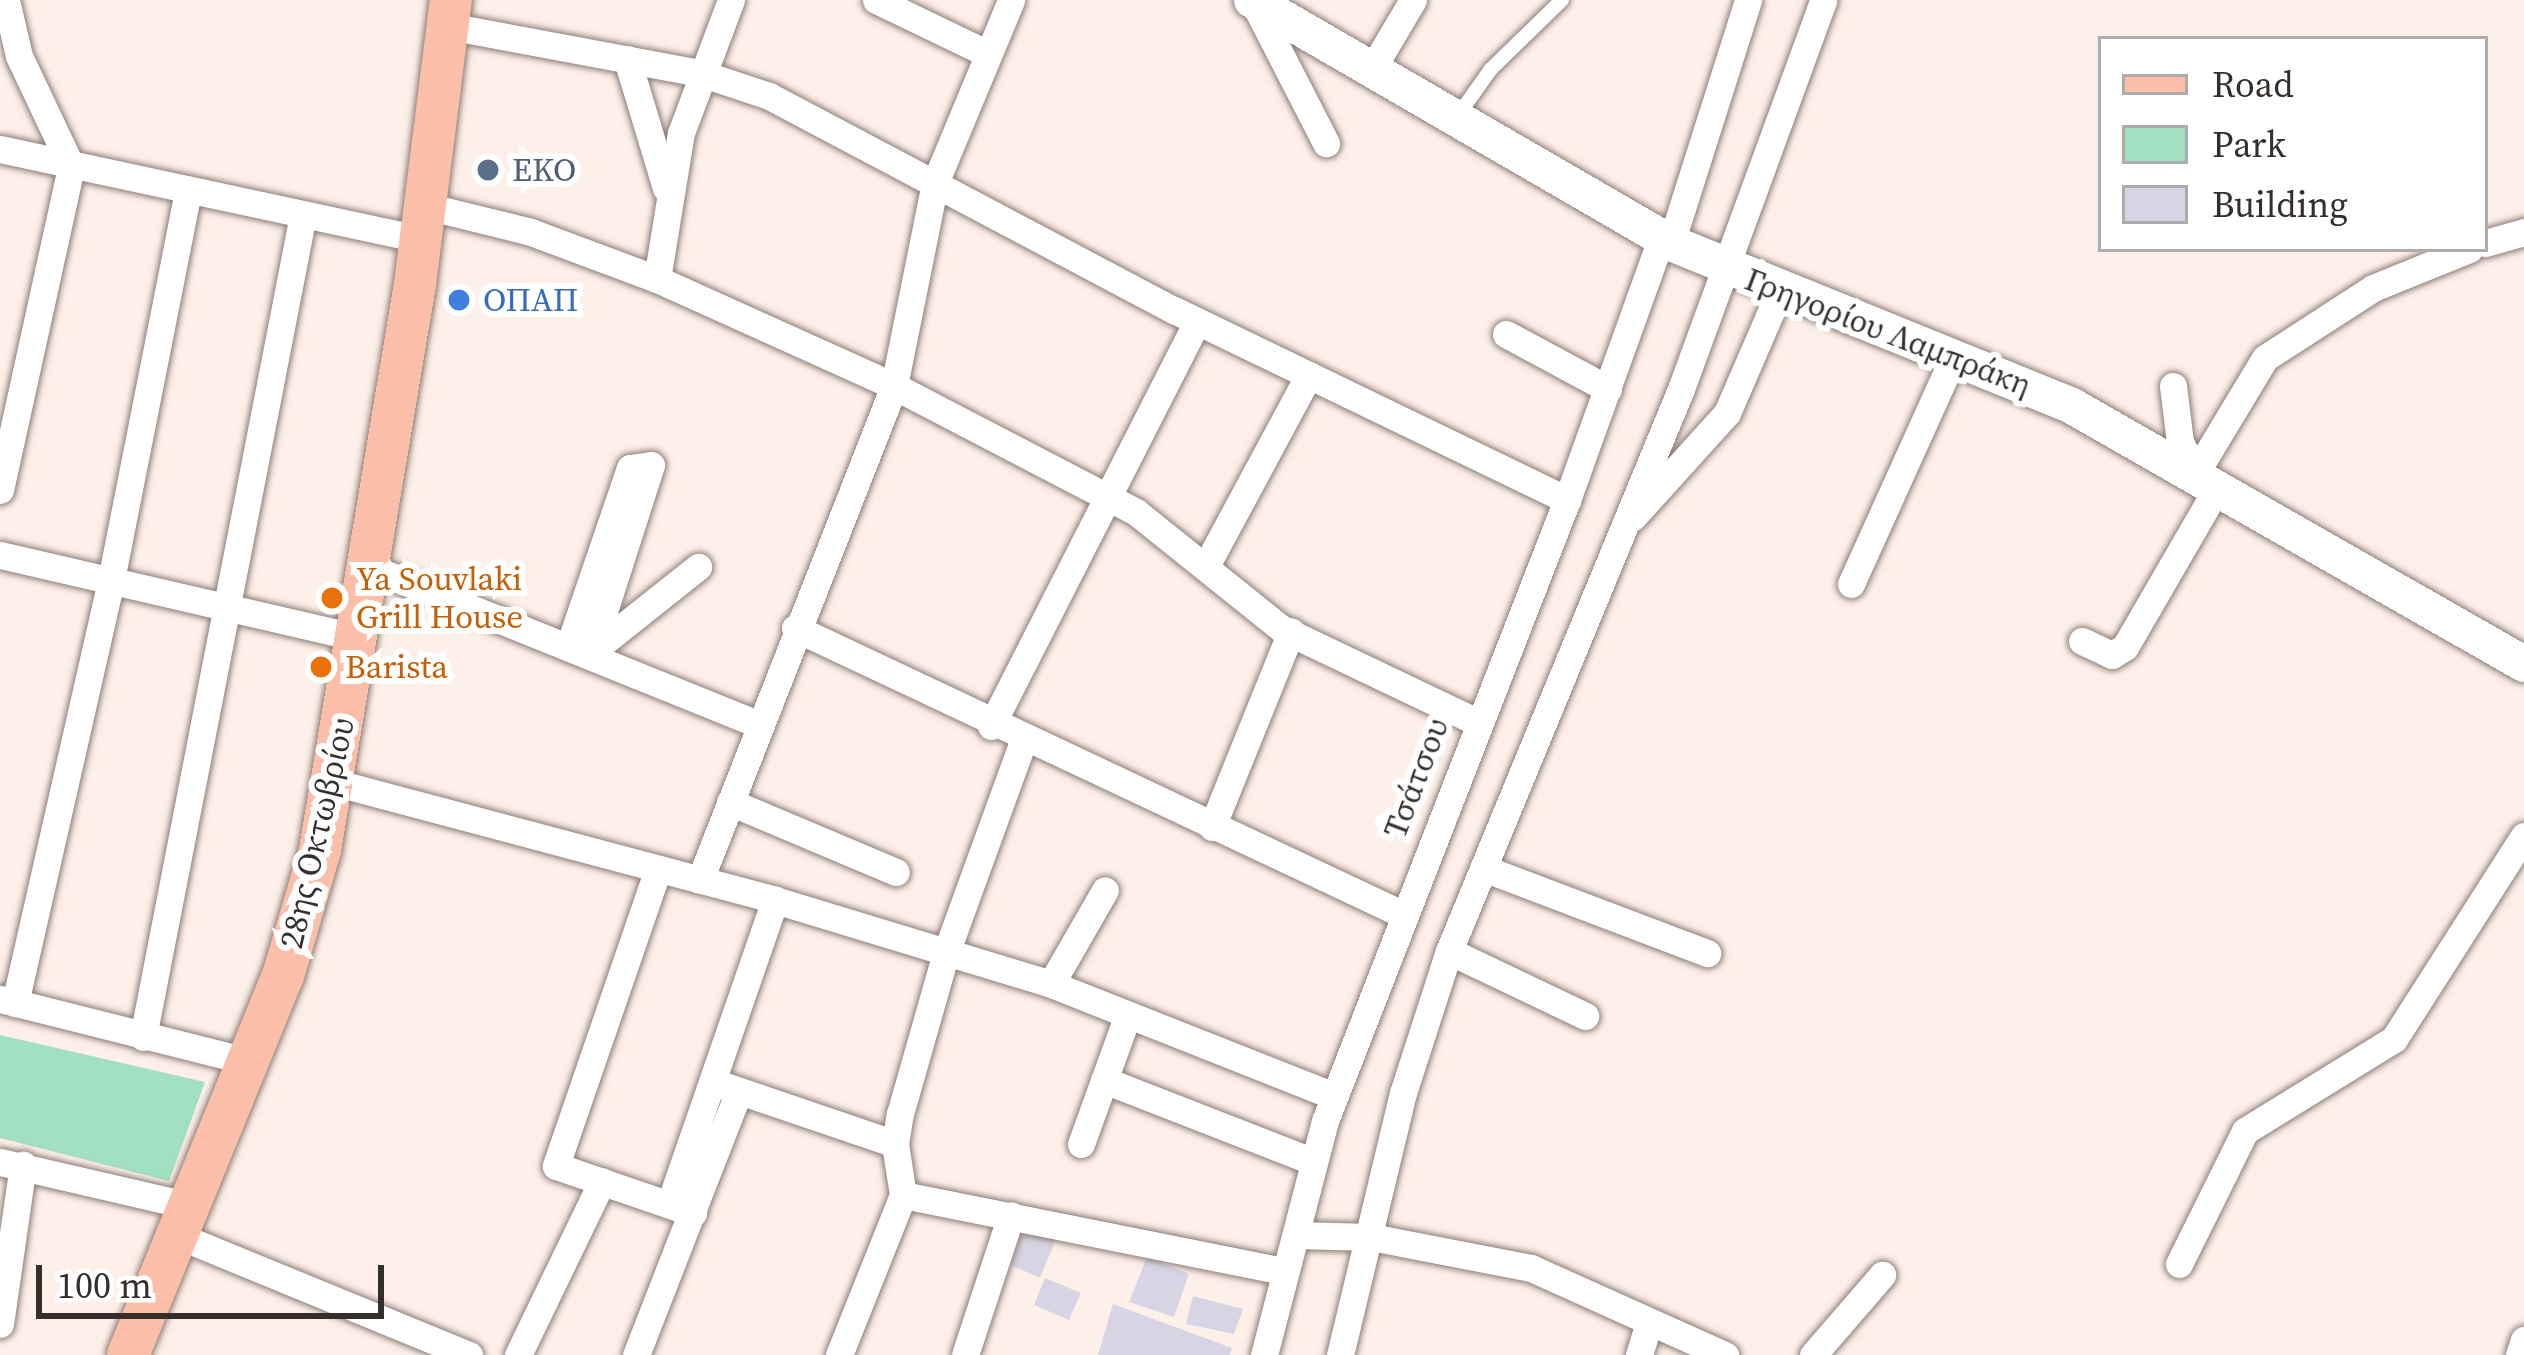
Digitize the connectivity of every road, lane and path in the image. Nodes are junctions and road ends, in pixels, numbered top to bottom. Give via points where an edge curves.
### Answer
1 (6, 0) edge
2 (731, 0) edge
3 (876, 0) edge
4 (1011, 0) edge
5 (1253, 0) edge
6 (1413, 0) edge
7 (1562, 0) edge
8 (1748, 0) edge
9 (1823, 0) edge
10 (450, 13) edge
11 (988, 54) junction
12 (627, 59) junction
13 (1372, 68) junction
14 (700, 73) junction
15 (1456, 119) junction
16 (1326, 143) dead end
17 (0, 149) edge
18 (71, 166) junction
19 (934, 182) junction
20 (188, 190) junction
21 (670, 204) junction
22 (303, 215) junction
23 (423, 223) junction
24 (2524, 232) edge
25 (1666, 239) junction
26 (2488, 243) edge
27 (2462, 252) edge
28 (1727, 271) junction
29 (657, 279) junction
30 (1779, 293) junction
31 (1197, 321) junction
32 (1505, 334) dead end
33 (1954, 356) junction
34 (1309, 375) junction
35 (894, 386) junction
36 (2173, 386) dead end
37 (1608, 389) junction
38 (2201, 481) junction
39 (0, 490) edge
40 (1103, 494) junction
41 (1567, 500) junction
42 (1625, 526) junction
43 (0, 555) edge
44 (1206, 566) junction
45 (369, 567) junction
46 (698, 567) dead end
47 (111, 580) junction
48 (1852, 584) dead end
49 (233, 605) junction
50 (795, 628) junction
51 (1291, 631) junction
52 (358, 638) junction
53 (2082, 640) dead end
54 (580, 647) junction
55 (2524, 664) edge
56 (1477, 722) junction
57 (757, 724) junction
58 (991, 725) junction
59 (1023, 741) junction
60 (333, 782) junction
61 (730, 802) junction
62 (1211, 827) junction
63 (2524, 836) edge
64 (658, 868) junction
65 (1483, 868) junction
66 (896, 872) dead end
67 (700, 880) junction
68 (1106, 890) dead end
69 (775, 900) junction
70 (1402, 914) junction
71 (1449, 951) junction
72 (1706, 952) dead end
73 (946, 953) junction
74 (1052, 984) junction
75 (7, 1001) edge
76 (1585, 1016) dead end
77 (1127, 1017) junction
78 (142, 1037) junction
79 (250, 1062) junction
80 (1104, 1080) junction
81 (711, 1081) junction
82 (739, 1091) junction
83 (1334, 1096) junction
84 (895, 1144) junction
85 (1081, 1144) dead end
86 (1312, 1161) junction
87 (12, 1164) edge
88 (602, 1181) junction
89 (903, 1195) junction
90 (682, 1208) junction
91 (1011, 1215) junction
92 (180, 1220) junction
93 (1296, 1235) junction
94 (1371, 1237) junction
95 (2179, 1264) dead end
96 (1284, 1271) junction
97 (1882, 1275) dead end
98 (0, 1324) edge
99 (1648, 1324) junction
100 (2524, 1340) edge
101 (128, 1355) edge
102 (469, 1355) edge
103 (518, 1355) edge
104 (636, 1355) edge
105 (839, 1355) edge
106 (965, 1355) edge
107 (1264, 1355) edge
108 (1340, 1355) edge
109 (1639, 1355) edge
110 (1725, 1355) edge
111 (1813, 1355) edge
112 (2519, 1355) edge

1 - 18 street via 20,56
2 - 14 street
3 - 11 street
4 - 11 street
5 - 13 street, Γρηγορίου Λαμπράκη
5 - 16 street
6 - 13 street
7 - 15 lane via 1472,90
8 - 25 street, Τσάτσου
9 - 28 street
10 - 12 street
10 - 23 main road, 28ης Οκτωβρίου
11 - 19 street
12 - 14 street
12 - 21 street
13 - 15 street, Γρηγορίου Λαμπράκη
14 - 19 street via 769,96
14 - 21 street
15 - 25 street, Γρηγορίου Λαμπράκη
17 - 18 street
18 - 20 street
18 - 39 street
19 - 31 street
19 - 35 street
20 - 22 street
20 - 47 street
21 - 29 street
22 - 23 street
22 - 49 street
23 - 29 street via 531,232
23 - 45 main road, 28ης Οκτωβρίου
24 - 26 street
25 - 28 street, Γρηγορίου Λαμπράκη
25 - 37 street, Τσάτσου
27 - 38 street via 2373,288 2265,358
28 - 30 street, Γρηγορίου Λαμπράκη
28 - 42 street
29 - 35 street
30 - 33 street, Γρηγορίου Λαμπράκη
30 - 42 street via 1726,413
31 - 34 street
31 - 40 street
32 - 37 street
33 - 38 street, Γρηγορίου Λαμπράκη via 2072,406
33 - 48 street
34 - 41 street
34 - 44 street
35 - 40 street
35 - 50 street
36 - 38 street via 2180,442
37 - 41 street, Τσάτσου
38 - 53 street via 2120,653
38 - 55 street, Γρηγορίου Λαμπράκη
40 - 44 street
40 - 58 street
41 - 56 street, Τσάτσου
42 - 65 street
43 - 47 street
44 - 51 street
45 - 52 main road, 28ης Οκτωβρίου
45 - 54 street
46 - 54 street
47 - 49 street
47 - 75 street
49 - 52 street
49 - 78 street
50 - 57 street
50 - 58 street
51 - 56 street
51 - 62 street
52 - 60 main road, 28ης Οκτωβρίου
54 - 54 street via 630,467 651,465
54 - 57 street
56 - 70 street, Τσάτσου
57 - 61 street
58 - 59 street
59 - 62 street
59 - 73 street
60 - 64 street
60 - 79 main road, 28ης Οκτωβρίου via 283,976
61 - 66 street
61 - 67 street
62 - 70 street
63 - 95 street via 2394,1039 2246,1131
64 - 67 street
64 - 88 street via 556,1166
65 - 71 street
65 - 72 street
67 - 69 street
68 - 74 street
69 - 73 street
69 - 81 street
70 - 83 street, Τσάτσου
71 - 76 street
71 - 94 street via 1403,1093
73 - 74 street
73 - 84 street
74 - 77 street
75 - 78 street
77 - 80 street
77 - 83 street
78 - 79 street
79 - 92 main road, 28ης Οκτωβρίου
80 - 85 street
80 - 86 street
81 - 82 street
81 - 90 street
82 - 84 street
82 - 90 street
83 - 86 street, Τσάτσου
84 - 89 street
86 - 93 street, Τσάτσου
87 - 92 street
87 - 98 street
88 - 90 street
88 - 103 street
89 - 91 street
89 - 105 street
90 - 104 street
91 - 96 street
91 - 106 street
92 - 101 main road, 28ης Οκτωβρίου
92 - 102 street
93 - 94 street
93 - 96 street, Τσάτσου
94 - 99 street via 1531,1268
94 - 108 street
96 - 107 street, Τσάτσου
97 - 111 street
99 - 109 street
99 - 110 street
100 - 112 street

